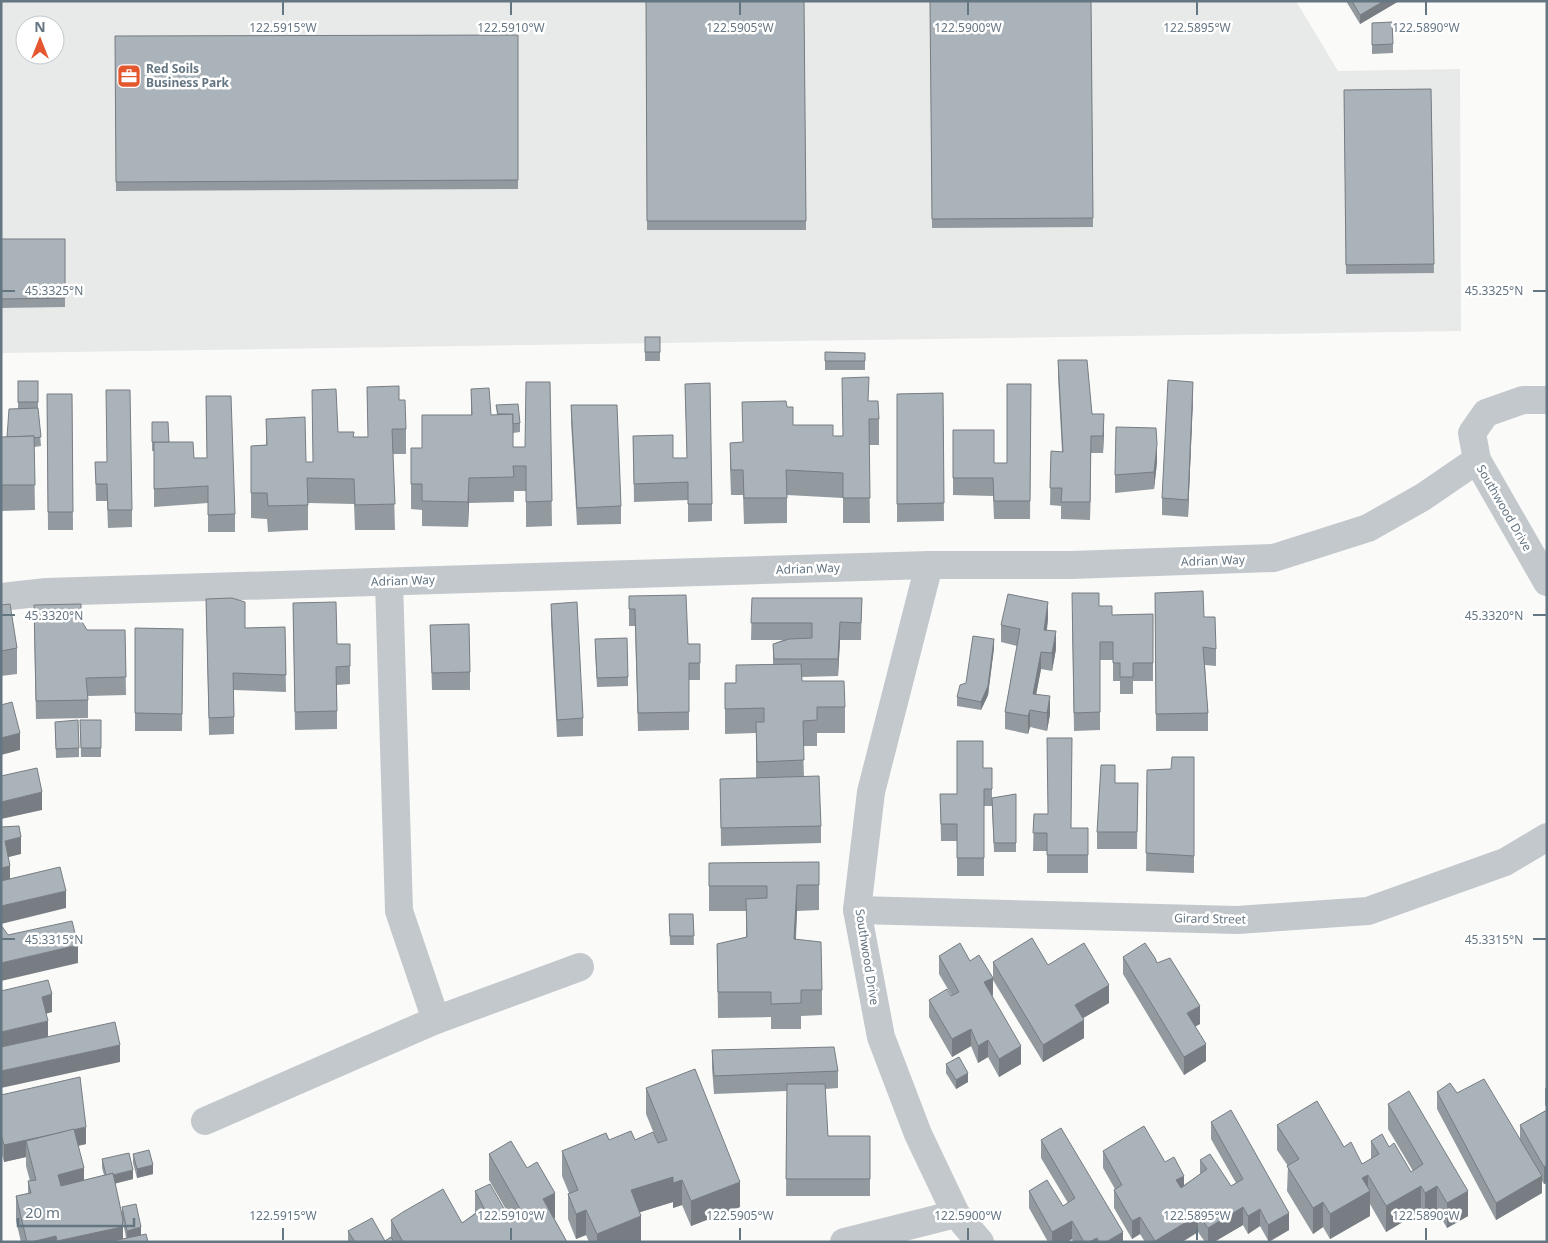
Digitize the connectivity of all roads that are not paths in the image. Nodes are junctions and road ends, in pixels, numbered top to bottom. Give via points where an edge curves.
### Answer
1 (1547, 400) edge
2 (1477, 460) junction
3 (930, 565) junction
4 (389, 582) junction
5 (1547, 582) edge
6 (1, 597) edge
7 (1547, 836) edge
8 (857, 910) junction
9 (580, 966) dead end
10 (436, 1020) junction
11 (205, 1121) dead end
12 (956, 1214) junction
13 (844, 1242) edge
14 (980, 1242) edge

1 - 2 street via 1523,400 1486,413 1472,433
2 - 3 street, Adrian Way via 1423,497 1368,528 1274,558
2 - 5 street, Southwood Drive
3 - 4 street, Adrian Way
3 - 8 street, Southwood Drive via 871,792
4 - 6 street, Adrian Way via 46,592
4 - 10 street via 399,911
7 - 8 street, Girard Street via 1505,862 1368,912 1237,920
8 - 12 street, Southwood Drive via 881,1037 918,1134
9 - 10 street
10 - 11 street
12 - 13 street
12 - 14 street, Southwood Drive

